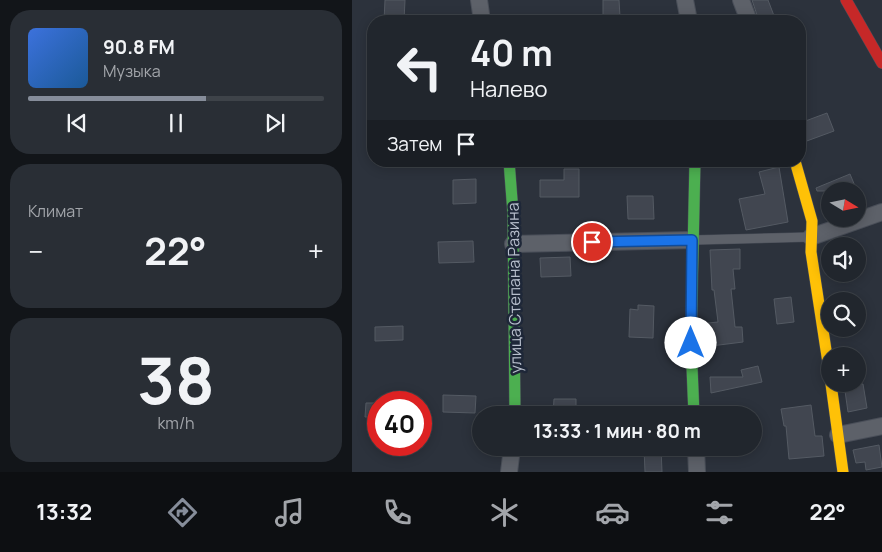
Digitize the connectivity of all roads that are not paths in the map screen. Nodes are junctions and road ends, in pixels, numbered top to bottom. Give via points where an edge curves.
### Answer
1 (478, 0) edge
2 (685, 0) edge
3 (741, 0) edge
4 (846, 0) edge
5 (481, 15) edge
6 (688, 15) edge
7 (747, 15) edge
8 (882, 63) edge
9 (509, 167) edge
10 (695, 167) edge
11 (797, 167) edge
12 (882, 212) edge
13 (811, 237) junction
14 (692, 240) junction
15 (513, 244) junction
16 (826, 347) edge
17 (832, 392) edge
18 (514, 406) edge
19 (694, 406) edge
20 (882, 426) edge
21 (838, 435) junction
22 (511, 456) edge
23 (696, 456) edge
24 (510, 472) edge
25 (697, 472) edge
26 (843, 472) edge

1 - 5 street
2 - 6 street
3 - 7 street
4 - 8 street
9 - 15 street, улица Степана Разина
10 - 14 street
11 - 13 street via 810,213
12 - 13 street
13 - 14 lane
13 - 16 street
14 - 15 street
14 - 19 street
15 - 18 street, улица Степана Разина
17 - 21 street
20 - 21 street
21 - 26 street
22 - 24 street
23 - 25 street

